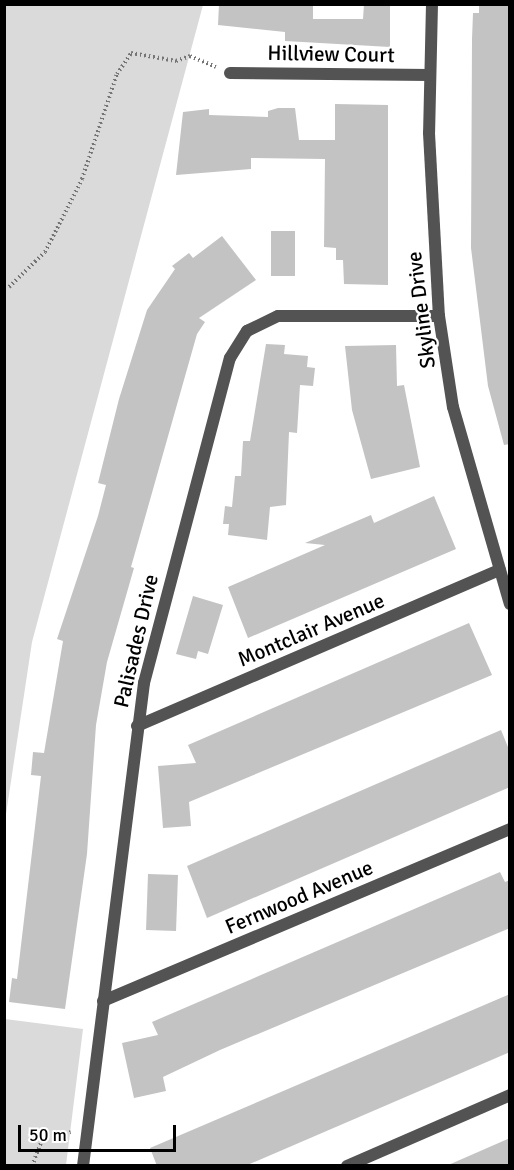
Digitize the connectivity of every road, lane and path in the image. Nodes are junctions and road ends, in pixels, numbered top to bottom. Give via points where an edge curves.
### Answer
1 (432, 4) edge
2 (230, 73) joint
3 (430, 75) junction
4 (9, 287) dead end
5 (439, 316) junction
6 (500, 570) junction
7 (510, 604) edge
8 (137, 726) junction
9 (510, 829) edge
10 (103, 1001) junction
11 (510, 1095) edge
12 (87, 1134) junction
13 (32, 1166) edge
14 (83, 1166) edge
15 (347, 1166) edge

1 - 3 street, Skyline Drive
2 - 3 street, Hillview Court
2 - 4 path via 190,56 176,61 131,53 117,74 82,179 45,252
3 - 5 street, Skyline Drive
5 - 6 street, Skyline Drive via 453,407
5 - 8 street, Palisades Drive via 278,316 247,331 236,344 162,607
6 - 7 street, Skyline Drive
6 - 8 street, Montclair Avenue
8 - 10 street, Palisades Drive
9 - 10 street, Fernwood Avenue
10 - 12 street, Palisades Drive
11 - 15 street
12 - 13 path via 59,1131 43,1137
12 - 14 street, Palisades Drive

